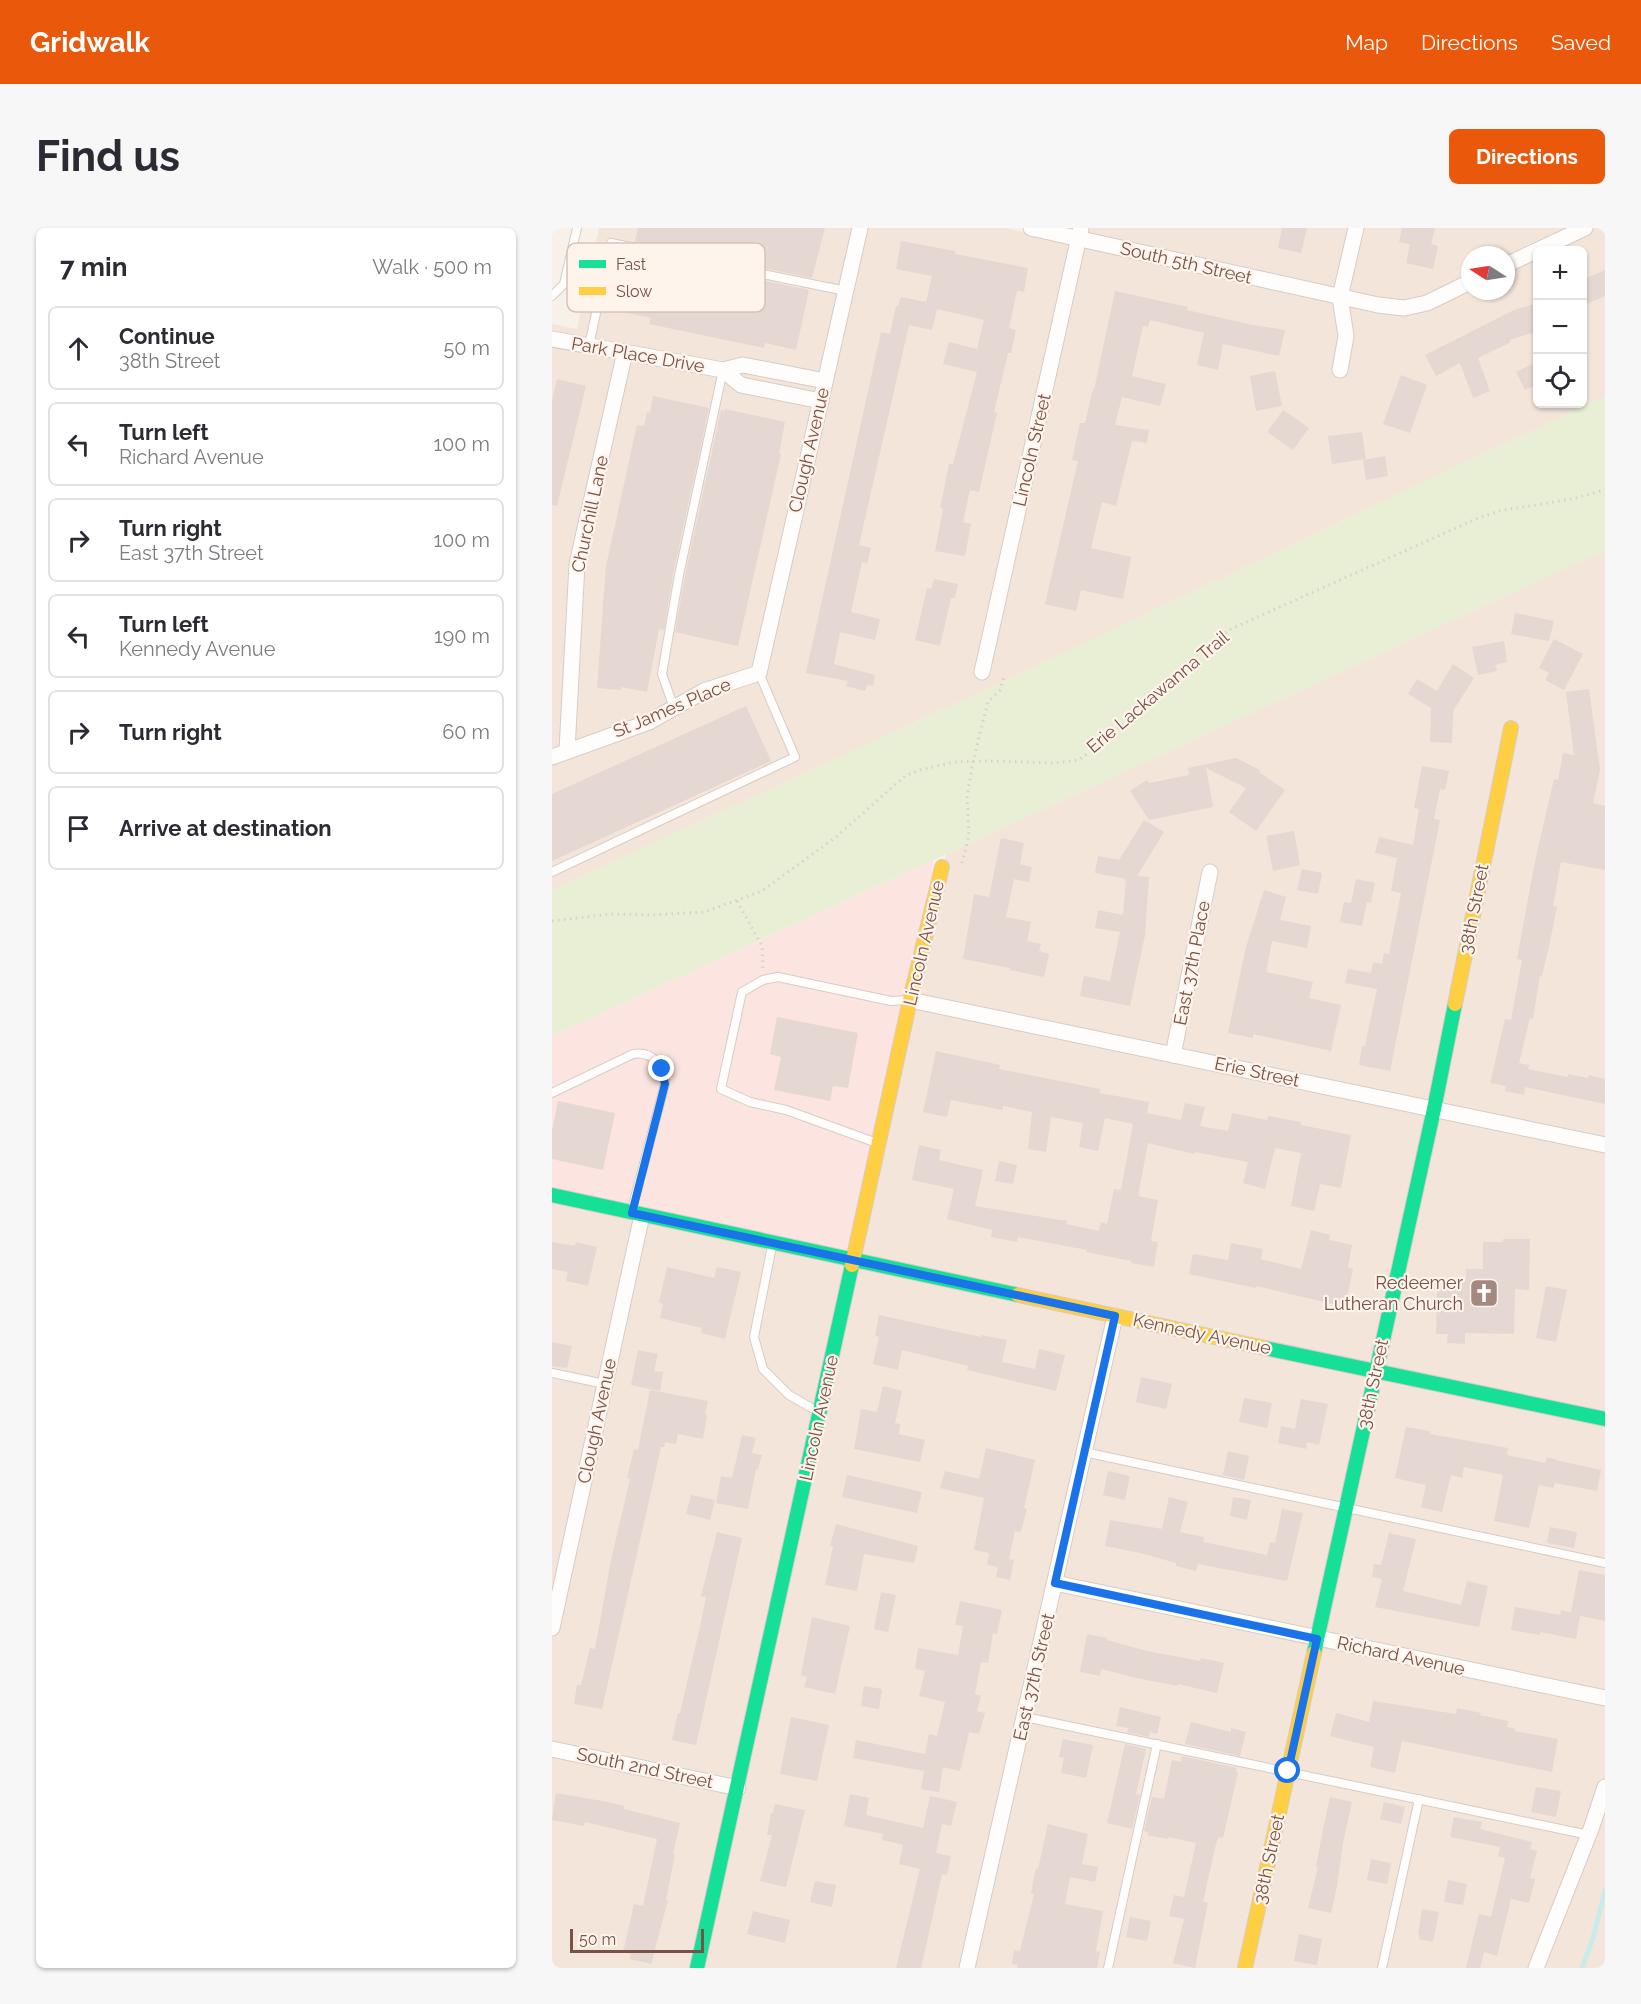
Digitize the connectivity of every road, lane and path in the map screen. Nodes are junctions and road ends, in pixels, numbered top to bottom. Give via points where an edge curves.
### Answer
1 (577, 228) edge
2 (860, 228) edge
3 (1031, 228) edge
4 (1356, 228) edge
5 (1585, 228) edge
6 (1079, 233) edge
7 (574, 243) edge
8 (1515, 261) edge
9 (567, 271) edge
10 (765, 274) edge
11 (1461, 286) edge
12 (846, 291) junction
13 (552, 296) edge
14 (1340, 297) junction
15 (596, 312) edge
16 (552, 339) edge
17 (589, 346) junction
18 (625, 352) junction
19 (723, 370) junction
20 (1340, 370) dead end
21 (825, 381) junction
22 (821, 401) junction
23 (1605, 490) edge
24 (759, 672) junction
25 (982, 672) dead end
26 (1004, 677) dead end
27 (674, 708) junction
28 (1511, 728) dead end
29 (567, 750) junction
30 (552, 757) edge
31 (974, 761) junction
32 (942, 867) joint
33 (552, 872) edge
34 (1210, 872) dead end
35 (736, 901) junction
36 (552, 921) edge
37 (763, 980) junction
38 (910, 1000) junction
39 (1173, 1054) junction
40 (552, 1093) edge
41 (1434, 1109) junction
42 (879, 1144) junction
43 (1605, 1145) edge
44 (552, 1195) edge
45 (637, 1214) junction
46 (773, 1243) junction
47 (854, 1261) junction
48 (1115, 1316) junction
49 (1376, 1370) junction
50 (552, 1373) edge
51 (606, 1384) junction
52 (820, 1413) junction
53 (1605, 1419) edge
54 (1084, 1452) junction
55 (1346, 1508) junction
56 (1605, 1563) edge
57 (1055, 1583) junction
58 (552, 1628) edge
59 (1317, 1639) junction
60 (1605, 1698) edge
61 (1025, 1717) junction
62 (1157, 1744) junction
63 (552, 1749) edge
64 (1288, 1771) junction
65 (1605, 1787) edge
66 (738, 1788) junction
67 (1419, 1799) junction
68 (1589, 1834) junction
69 (698, 1968) edge
70 (967, 1968) edge
71 (1108, 1968) edge
72 (1245, 1968) edge
73 (1382, 1968) edge
74 (1536, 1968) edge

1 - 7 lane
2 - 12 street, Clough Avenue
3 - 6 street, South 5th Street
4 - 14 street
5 - 8 street
6 - 14 street, South 5th Street
6 - 25 street, Lincoln Street
9 - 13 lane via 564,284
10 - 12 lane
11 - 14 street, South 5th Street via 1427,303 1404,308
12 - 21 street, Clough Avenue
14 - 20 street via 1346,336
15 - 17 lane
16 - 17 street, Park Place Drive
17 - 18 street, Park Place Drive
18 - 19 street, Park Place Drive
18 - 29 street, Churchill Lane via 577,564
19 - 21 street, Park Place Drive via 743,365
19 - 22 street, Park Place Drive via 741,385
19 - 27 lane via 679,574 662,674
21 - 22 street, Clough Avenue
22 - 24 street, Clough Avenue
23 - 31 path, Erie Lackawanna Trail via 1478,518 1231,629 1199,652 1111,735 1078,760
24 - 27 street, St James Place via 704,692
24 - 33 lane via 795,757
26 - 31 path via 1000,690 988,702
27 - 29 street, St James Place via 649,722
28 - 41 street, 38th Street
29 - 30 street, St James Place
31 - 32 path via 968,798 969,835 960,873
31 - 35 path, Erie Lackawanna Trail via 954,762 905,776 826,844 762,891
32 - 38 street, Lincoln Avenue
34 - 39 street, East 37th Place
35 - 36 path, Erie Lackawanna Trail via 704,912 610,914
35 - 37 path via 762,946
37 - 38 lane via 778,977 891,1001
37 - 42 lane via 742,992 721,1089
38 - 39 street, Erie Street
38 - 42 street, Lincoln Avenue
39 - 41 street, Erie Street
40 - 45 lane via 633,1054 646,1054 657,1061 665,1084
41 - 43 street, Erie Street
41 - 49 street, 38th Street
42 - 47 street, Lincoln Avenue
44 - 45 street, Kennedy Avenue
45 - 46 street, Kennedy Avenue
45 - 51 street, Clough Avenue
46 - 47 street, Kennedy Avenue
46 - 52 lane via 754,1337 763,1369 789,1395
47 - 48 street, Kennedy Avenue
47 - 52 street, Lincoln Avenue
48 - 49 street, Kennedy Avenue
48 - 54 street, East 37th Street
49 - 53 street, Kennedy Avenue
49 - 55 street, 38th Street
50 - 51 lane
51 - 58 street, Clough Avenue
52 - 66 street, Lincoln Avenue
54 - 55 lane
54 - 57 street, East 37th Street
55 - 56 lane
55 - 59 street, 38th Street
57 - 59 street, Richard Avenue
57 - 61 street, East 37th Street
59 - 60 street, Richard Avenue
59 - 64 street, 38th Street
61 - 62 lane
61 - 70 street, East 37th Street
62 - 64 lane
62 - 71 lane
63 - 66 street, South 2nd Street
64 - 67 lane
64 - 72 street, 38th Street
65 - 68 street
66 - 69 street, Lincoln Avenue
67 - 68 lane
67 - 73 lane
68 - 74 street

